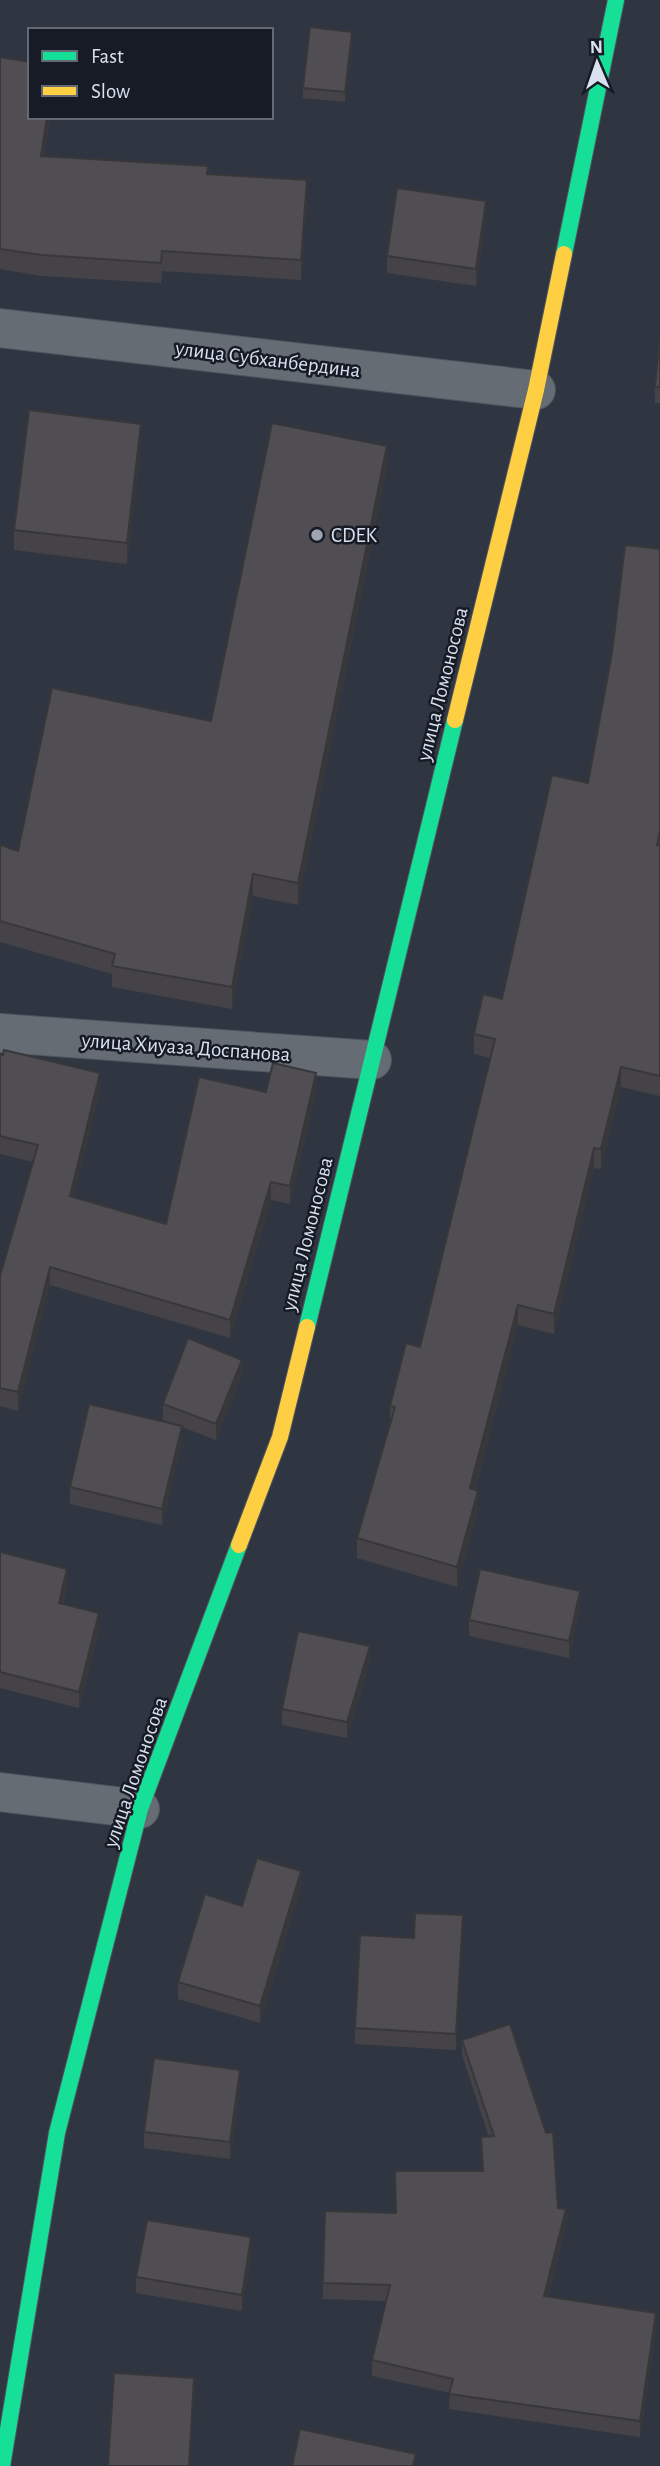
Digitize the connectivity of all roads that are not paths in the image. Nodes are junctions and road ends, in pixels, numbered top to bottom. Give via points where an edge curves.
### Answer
1 (616, 0) edge
2 (0, 328) edge
3 (536, 390) junction
4 (0, 1033) edge
5 (372, 1060) junction
6 (0, 1792) edge
7 (140, 1809) junction
8 (2, 2466) edge

1 - 3 main road, улица Ломоносова
2 - 3 street, улица Субханбердина
3 - 5 main road, улица Ломоносова
4 - 5 street, улица Хиуаза Доспанова
5 - 7 main road, улица Ломоносова via 280,1437
6 - 7 street
7 - 8 main road, улица Ломоносова via 57,2133

